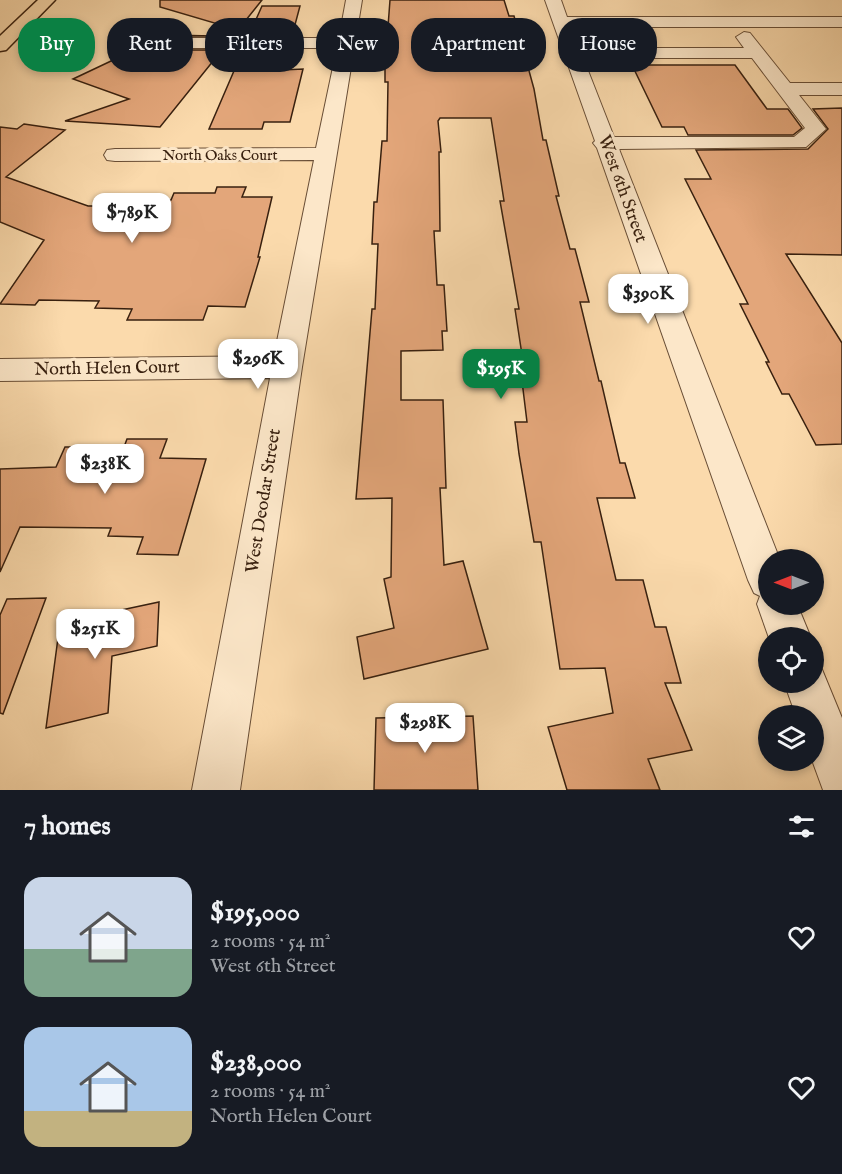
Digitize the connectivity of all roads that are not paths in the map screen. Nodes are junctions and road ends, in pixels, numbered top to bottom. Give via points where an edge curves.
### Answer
1 (46, 0) edge
2 (354, 0) edge
3 (553, 0) edge
4 (668, 7) dead end
5 (351, 18) edge
6 (560, 18) edge
7 (657, 22) edge
8 (677, 22) junction
9 (702, 22) junction
10 (840, 29) edge
11 (714, 37) junction
12 (744, 37) junction
13 (657, 38) edge
14 (193, 43) edge
15 (316, 43) edge
16 (0, 46) edge
17 (657, 53) edge
18 (757, 53) junction
19 (340, 72) edge
20 (579, 72) edge
21 (785, 89) junction
22 (842, 89) edge
23 (604, 143) junction
24 (324, 154) junction
25 (115, 155) dead end
26 (287, 367) junction
27 (0, 370) edge
28 (758, 553) edge
29 (810, 693) edge
30 (842, 778) edge
31 (216, 790) edge

1 - 16 highway
2 - 5 street, West Deodar Street
3 - 6 street, West 6th Street
4 - 8 street
7 - 8 street
8 - 9 street
9 - 10 street
9 - 11 street
10 - 12 street
11 - 12 street
11 - 13 street
12 - 18 street
14 - 15 street
17 - 18 street
18 - 21 street
19 - 24 street, West Deodar Street
20 - 23 street, West 6th Street
21 - 22 street
21 - 23 street via 816,129 799,143
23 - 28 street, West 6th Street
24 - 25 street, North Oaks Court
24 - 26 street, West Deodar Street
26 - 27 street, North Helen Court
26 - 31 street, West Deodar Street
29 - 30 street

